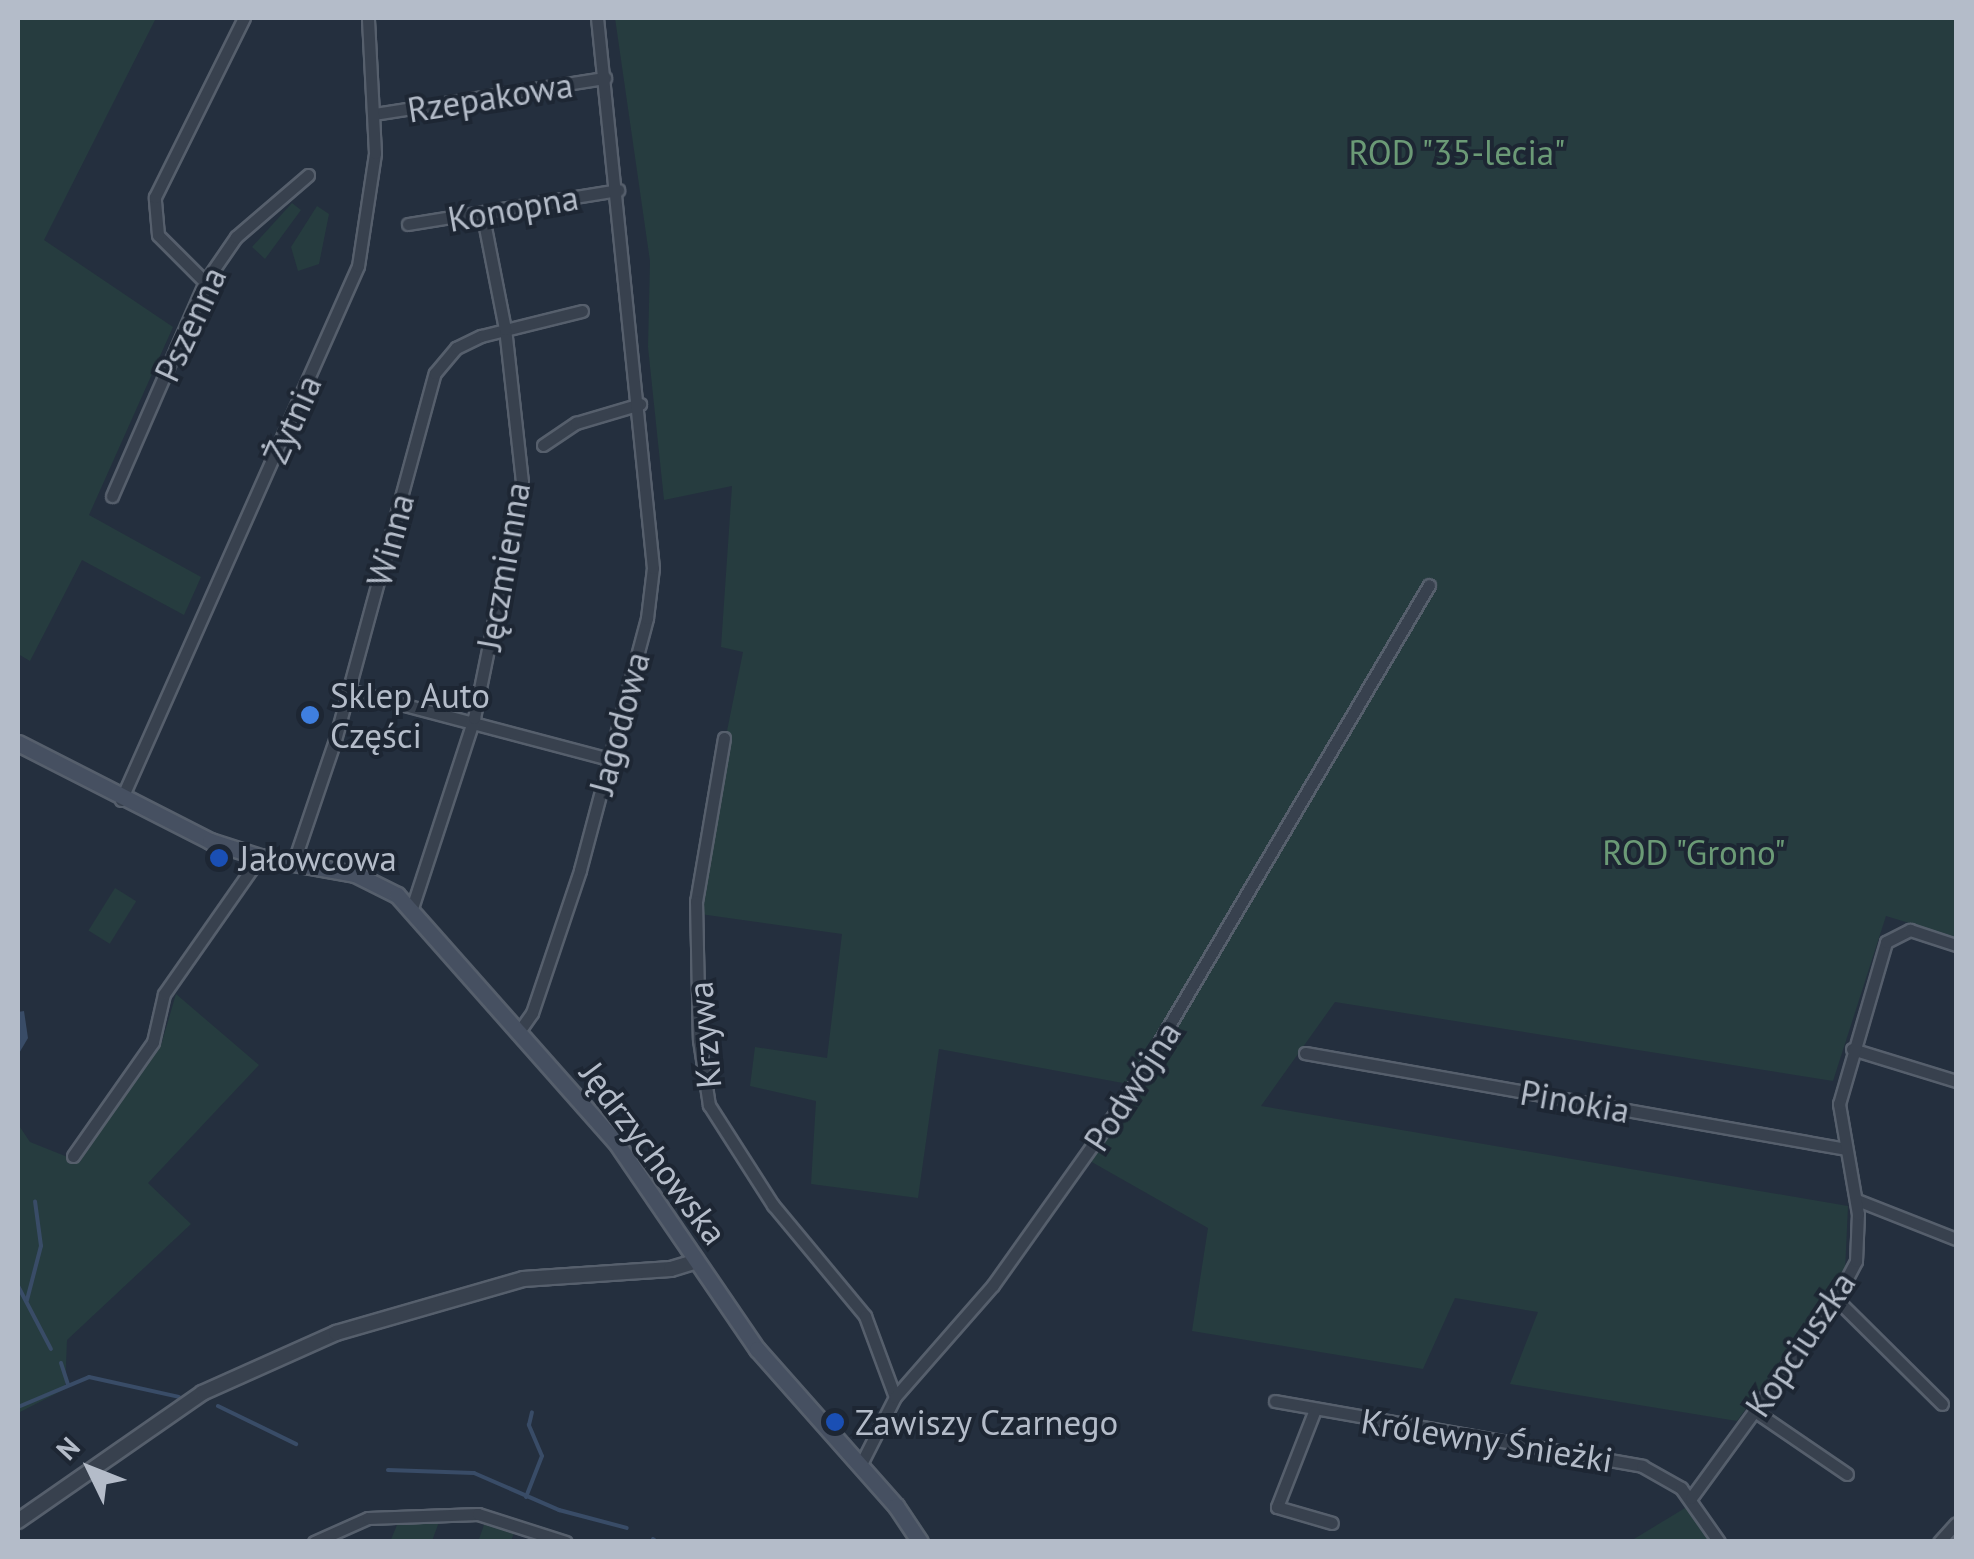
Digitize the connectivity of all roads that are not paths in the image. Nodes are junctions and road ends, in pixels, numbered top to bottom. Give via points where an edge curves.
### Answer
1 (244, 18) edge
2 (368, 18) edge
3 (597, 18) edge
4 (605, 78) junction
5 (374, 114) junction
6 (308, 175) dead end
7 (618, 190) junction
8 (483, 217) junction
9 (408, 224) dead end
10 (205, 282) junction
11 (582, 310) dead end
12 (504, 329) junction
13 (640, 404) junction
14 (543, 445) dead end
15 (112, 496) dead end
16 (1429, 585) dead end
17 (348, 690) junction
18 (474, 718) junction
19 (724, 738) dead end
20 (18, 743) edge
21 (610, 759) junction
22 (121, 800) junction
23 (260, 857) junction
24 (293, 864) junction
25 (412, 908) junction
26 (1956, 946) edge
27 (520, 1030) junction
28 (1852, 1049) junction
29 (1305, 1053) dead end
30 (1956, 1081) edge
31 (1846, 1149) junction
32 (73, 1156) dead end
33 (1857, 1200) junction
34 (1956, 1239) edge
35 (697, 1261) junction
36 (1836, 1299) junction
37 (896, 1397) junction
38 (1274, 1401) dead end
39 (1942, 1404) dead end
40 (1314, 1412) junction
41 (1756, 1412) junction
42 (861, 1464) junction
43 (1848, 1474) dead end
44 (1692, 1498) junction
45 (18, 1521) edge
46 (1332, 1522) dead end
47 (1954, 1530) edge
48 (314, 1542) edge
49 (566, 1542) edge
50 (920, 1542) edge
51 (1719, 1542) edge
52 (1939, 1542) edge

1 - 10 street via 155,197 158,234
2 - 5 street, Żytnia
3 - 4 street, Jagodowa
4 - 5 street, Rzepakowa
4 - 7 street, Jagodowa
5 - 22 street, Żytnia via 368,226 348,292
6 - 10 street, Pszenna via 236,236
7 - 8 street, Konopna
7 - 13 street, Jagodowa
8 - 9 street, Konopna
8 - 12 street, Jęczmienna
10 - 15 street, Pszenna
11 - 12 street, Winna
12 - 17 street, Winna via 456,348 435,373
12 - 18 street, Jęczmienna via 522,482
13 - 14 street via 576,423
13 - 21 street, Jagodowa via 654,538 651,592
16 - 37 street, Podwójna via 1128,1095 993,1285
17 - 18 street
17 - 24 street, Winna
18 - 21 street
18 - 25 street, Jęczmienna
19 - 37 street, Krzywa via 696,901 699,1040 710,1104 766,1195 865,1316
20 - 22 main road, Jędrzychowska
21 - 27 street, Jagodowa via 568,906 532,1013
22 - 23 main road, Jędrzychowska
23 - 24 main road, Jędrzychowska
23 - 32 street via 164,994 153,1042
24 - 25 main road, Jędrzychowska via 365,877
25 - 27 main road, Jędrzychowska
26 - 28 street, Kopciuszka via 1910,930 1886,942
27 - 35 main road, Jędrzychowska via 629,1159
28 - 30 street
28 - 31 street, Kopciuszka via 1839,1104
29 - 31 street, Pinokia
31 - 33 street, Kopciuszka
33 - 34 street
33 - 36 street, Kopciuszka via 1856,1260
35 - 42 main road, Jędrzychowska via 756,1349
35 - 45 street via 671,1269 523,1280 277,1356 179,1407
36 - 39 street
36 - 41 street, Kopciuszka
37 - 42 street, Podwójna
38 - 40 street, Królewny Śnieżki
40 - 44 street, Królewny Śnieżki via 1616,1459 1665,1476
40 - 46 street via 1277,1507
41 - 43 street
41 - 44 street, Kopciuszka
42 - 50 main road, Jędrzychowska
44 - 51 street
47 - 52 street
48 - 49 street via 368,1518 478,1514

